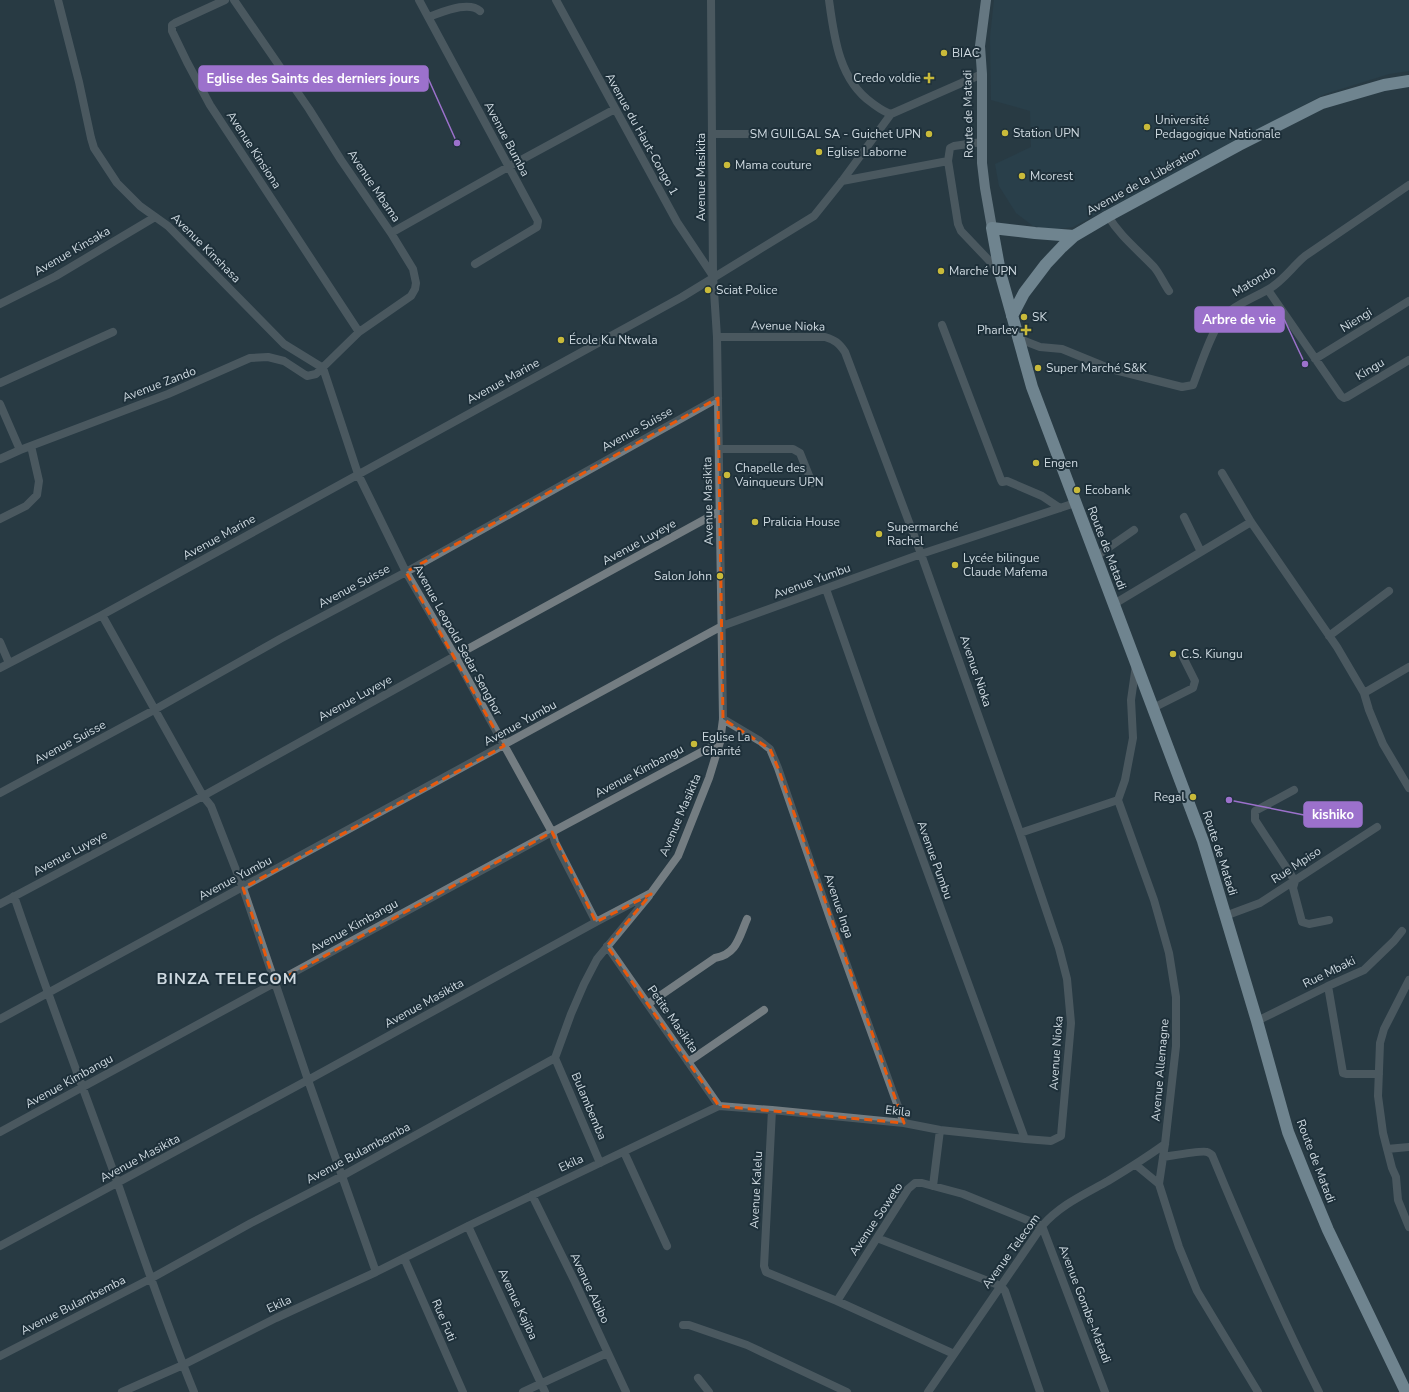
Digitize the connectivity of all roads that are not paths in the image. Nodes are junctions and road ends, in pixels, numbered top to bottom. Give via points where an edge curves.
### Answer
1 (58, 0) edge
2 (225, 0) edge
3 (234, 0) edge
4 (418, 0) edge
5 (556, 0) edge
6 (712, 0) edge
7 (829, 0) edge
8 (986, 0) edge
9 (480, 11) dead end
10 (428, 17) junction
11 (982, 74) junction
12 (1409, 81) edge
13 (615, 109) junction
14 (891, 114) junction
15 (712, 134) junction
16 (765, 134) dead end
17 (982, 142) junction
18 (948, 161) junction
19 (508, 167) junction
20 (842, 181) junction
21 (1408, 187) edge
22 (1108, 216) junction
23 (155, 217) junction
24 (992, 228) junction
25 (391, 233) junction
26 (1074, 236) junction
27 (475, 264) dead end
28 (1000, 272) junction
29 (713, 277) junction
30 (1268, 290) junction
31 (1169, 292) dead end
32 (1409, 301) edge
33 (0, 304) edge
34 (1012, 316) junction
35 (942, 325) dead end
36 (113, 332) dead end
37 (359, 332) junction
38 (717, 337) junction
39 (1017, 338) junction
40 (1316, 359) junction
41 (1409, 360) edge
42 (324, 368) junction
43 (0, 383) edge
44 (718, 398) junction
45 (0, 404) edge
46 (31, 446) junction
47 (719, 449) junction
48 (20, 450) junction
49 (0, 459) edge
50 (358, 474) junction
51 (1222, 474) dead end
52 (812, 483) dead end
53 (1075, 503) junction
54 (1060, 508) junction
55 (720, 511) junction
56 (1184, 517) dead end
57 (0, 519) edge
58 (1251, 522) junction
59 (1134, 530) dead end
60 (1201, 552) junction
61 (921, 554) junction
62 (1095, 557) junction
63 (406, 572) junction
64 (826, 589) junction
65 (1389, 591) dead end
66 (1114, 604) junction
67 (102, 615) junction
68 (722, 626) junction
69 (1330, 636) junction
70 (0, 642) edge
71 (455, 656) junction
72 (1183, 657) dead end
73 (9, 663) junction
74 (1136, 664) junction
75 (1409, 667) edge
76 (0, 668) edge
77 (1364, 693) junction
78 (1153, 708) junction
79 (154, 710) junction
80 (723, 719) junction
81 (720, 742) junction
82 (504, 746) junction
83 (1409, 788) edge
84 (1294, 790) dead end
85 (0, 793) edge
86 (203, 796) junction
87 (1118, 800) junction
88 (1377, 827) dead end
89 (552, 832) junction
90 (1020, 833) junction
91 (1295, 881) junction
92 (243, 888) junction
93 (651, 894) junction
94 (14, 896) junction
95 (0, 904) edge
96 (1225, 916) junction
97 (747, 919) dead end
98 (1329, 920) dead end
99 (596, 922) junction
100 (1402, 930) dead end
101 (607, 946) junction
102 (1409, 980) edge
103 (275, 983) junction
104 (1328, 986) junction
105 (48, 993) junction
106 (648, 1004) junction
107 (764, 1010) dead end
108 (0, 1019) edge
109 (1257, 1021) junction
110 (555, 1058) junction
111 (688, 1062) junction
112 (1379, 1074) junction
113 (308, 1080) junction
114 (82, 1087) junction
115 (719, 1106) junction
116 (772, 1110) junction
117 (904, 1123) junction
118 (940, 1130) junction
119 (0, 1132) edge
120 (1061, 1136) joint
121 (1025, 1139) junction
122 (1165, 1144) junction
123 (1409, 1147) edge
124 (1387, 1149) junction
125 (624, 1152) junction
126 (1163, 1157) junction
127 (600, 1163) junction
128 (1136, 1165) junction
129 (342, 1176) junction
130 (118, 1184) junction
131 (1159, 1184) junction
132 (933, 1186) junction
133 (532, 1195) junction
134 (468, 1226) junction
135 (1042, 1226) junction
136 (1409, 1227) edge
137 (877, 1238) junction
138 (0, 1246) edge
139 (667, 1246) dead end
140 (404, 1258) junction
141 (376, 1272) junction
142 (150, 1279) junction
143 (1001, 1286) junction
144 (837, 1301) junction
145 (683, 1325) dead end
146 (607, 1353) junction
147 (954, 1354) junction
148 (0, 1356) edge
149 (183, 1365) junction
150 (698, 1378) dead end
151 (542, 1384) junction
152 (122, 1392) edge
153 (194, 1392) edge
154 (463, 1392) edge
155 (523, 1392) edge
156 (545, 1392) edge
157 (626, 1392) edge
158 (709, 1392) edge
159 (847, 1392) edge
160 (928, 1392) edge
161 (1040, 1392) edge
162 (1106, 1392) edge
163 (1258, 1392) edge
164 (1318, 1392) edge
165 (1406, 1392) edge

1 - 23 street, Avenue Kinshasa via 94,148 122,188
2 - 37 street, Avenue Kinsiona via 175,23 172,25 172,31 210,105
3 - 25 street, Avenue Mbama
4 - 10 street, Avenue Bumba
5 - 13 street, Avenue du Haut-Congo 1
6 - 15 street, Avenue Masikita
7 - 14 street via 832,26 843,66 852,84 861,94
8 - 11 main road, Route de Matadi via 980,46
9 - 10 street via 476,7 465,6
10 - 19 street, Avenue Bumba
11 - 14 street
11 - 17 main road, Route de Matadi
12 - 22 highway, Avenue de la Libération via 1384,85 1322,103
13 - 19 street
13 - 29 street, Avenue du Haut-Congo 1 via 677,222
14 - 20 street, Avenue Marine
15 - 16 street
15 - 29 street, Avenue Masikita
17 - 18 street via 950,148
17 - 24 main road, Route de Matadi via 982,163
18 - 20 street
18 - 28 street via 961,231
19 - 25 street
19 - 27 street, Avenue Bumba via 537,218 538,225
20 - 29 street, Avenue Marine via 814,216
21 - 30 street, Matondo via 1305,256 1282,281
22 - 26 highway, Avenue de la Libération
22 - 31 street via 1128,242 1155,269
23 - 33 street, Avenue Kinsaka via 56,276
23 - 42 street, Avenue Kinshasa via 168,226 284,344
24 - 26 highway
24 - 28 highway, Route de Matadi
25 - 37 street, Avenue Mbama via 412,268 415,289 411,296
26 - 34 highway, Avenue de la Libération via 1046,264 1024,293
28 - 34 highway, Route de Matadi
29 - 38 street, Avenue Masikita
29 - 50 street, Avenue Marine via 682,297
30 - 39 street, Matondo via 1234,308 1217,325 1193,385 1182,387 1111,369 1062,349 1040,348
30 - 40 street
32 - 40 street, Niengi
34 - 39 highway, Route de Matadi
35 - 54 street via 1002,482 1006,481 1042,496
36 - 43 street
37 - 42 street, Avenue Mbama
38 - 44 street, Avenue Masikita
38 - 61 street, Avenue Nioka via 825,337 840,344
39 - 53 highway, Route de Matadi via 1032,387
40 - 41 street, Kingu via 1344,398
42 - 46 street, Avenue Zando via 316,374 307,376 284,361 268,357 250,358 168,394
42 - 50 street
44 - 47 street, Avenue Masikita
44 - 63 street, Avenue Suisse
45 - 48 street
46 - 48 street, Avenue Zando
46 - 57 street via 39,481 37,495 26,506
47 - 52 street via 793,450 800,453
47 - 55 street, Avenue Masikita
48 - 49 street, Avenue Zando
50 - 63 street, Avenue Leopold Sedar Senghor
50 - 67 street, Avenue Marine
51 - 58 street
53 - 54 street, Avenue Yumbu
53 - 62 highway, Route de Matadi
54 - 61 street, Avenue Yumbu
55 - 68 street, Avenue Masikita
55 - 71 street, Avenue Luyeye
56 - 60 street
58 - 60 street
58 - 69 street
59 - 62 street
60 - 66 street
61 - 64 street, Avenue Yumbu
61 - 90 street, Avenue Nioka
62 - 66 highway, Route de Matadi
63 - 71 street, Avenue Leopold Sedar Senghor
63 - 79 street, Avenue Suisse
64 - 68 street, Avenue Yumbu
64 - 121 street, Avenue Pumbu
65 - 69 street
66 - 74 highway, Route de Matadi
67 - 73 street, Avenue Marine
67 - 79 street
68 - 80 street, Avenue Masikita
68 - 82 street, Avenue Yumbu
69 - 77 street
70 - 73 street
71 - 82 street, Avenue Leopold Sedar Senghor
71 - 86 street, Avenue Luyeye
72 - 78 street via 1195,681 1193,688
73 - 76 street, Avenue Marine
74 - 78 highway, Route de Matadi
74 - 87 street via 1131,700 1132,738 1125,780
75 - 77 street
77 - 83 street via 1383,744
78 - 96 highway, Route de Matadi via 1203,841
79 - 85 street, Avenue Suisse
79 - 86 street
80 - 81 street, Avenue Masikita
80 - 117 street, Avenue Inga via 760,741 770,750
81 - 89 street, Avenue Kimbangu
81 - 93 street, Avenue Masikita via 678,856
82 - 89 street, Avenue Leopold Sedar Senghor
82 - 92 street, Avenue Yumbu
84 - 91 street via 1255,811 1254,817
86 - 92 street via 211,806
86 - 94 street, Avenue Luyeye
87 - 90 street
87 - 122 street, Avenue Allemagne via 1154,900 1169,953 1176,997 1176,1046
88 - 91 street, Rue Mpiso
89 - 99 street, Avenue Leopold Sedar Senghor
89 - 103 street, Avenue Kimbangu
90 - 120 street, Avenue Nioka via 1059,948 1070,998 1071,1023
91 - 96 street, Rue Mpiso via 1260,903
91 - 98 street via 1294,888 1302,922 1309,924
92 - 103 street
92 - 105 street, Avenue Yumbu
93 - 99 street, Avenue Masikita
93 - 101 street
94 - 95 street, Avenue Luyeye
94 - 105 street
96 - 109 highway, Route de Matadi
97 - 106 street via 732,951 715,958
99 - 113 street, Avenue Masikita
100 - 104 street, Rue Mbaki via 1364,970
101 - 106 street, Petite Masikita
101 - 110 street via 584,984
102 - 112 street via 1384,1029 1380,1043
103 - 113 street
103 - 114 street, Avenue Kimbangu
104 - 109 street, Rue Mbaki
104 - 112 street via 1343,1073
105 - 108 street, Avenue Yumbu
105 - 114 street
106 - 111 street, Petite Masikita
107 - 111 street
109 - 165 highway, Route de Matadi via 1288,1132 1308,1182 1328,1230
110 - 127 street, Bulambemba
110 - 129 street, Avenue Bulambemba
111 - 115 street, Petite Masikita
112 - 124 street via 1378,1096
113 - 129 street
113 - 130 street, Avenue Masikita
114 - 119 street, Avenue Kimbangu
114 - 130 street
115 - 116 street, Ekila
115 - 125 street, Ekila
116 - 117 street, Ekila
116 - 144 street, Avenue Kalelu via 764,1266 766,1272
117 - 118 street, Ekila
118 - 121 street, Ekila
118 - 132 street
120 - 121 street, Ekila via 1051,1141
122 - 126 street, Avenue Allemagne
122 - 128 street, Avenue Telecom
123 - 124 street
124 - 136 street via 1396,1178 1398,1200
125 - 127 street, Ekila
125 - 139 street
126 - 131 street, Avenue Allemagne
126 - 164 street via 1202,1151 1212,1156 1250,1247
127 - 133 street, Ekila
128 - 131 street
128 - 135 street, Avenue Telecom via 1072,1201
129 - 141 street
129 - 142 street, Avenue Bulambemba
130 - 138 street, Avenue Masikita
130 - 142 street
131 - 163 street, Avenue Allemagne via 1196,1291
132 - 135 street, Avenue Soweto via 963,1194
132 - 137 street, Avenue Soweto via 915,1183 908,1189
133 - 134 street, Ekila
133 - 146 street, Avenue Abibo
134 - 140 street, Ekila
134 - 151 street, Avenue Kajiba
135 - 143 street, Avenue Telecom
135 - 162 street, Avenue Gombe-Matadi
137 - 143 street
137 - 144 street, Avenue Soweto
140 - 141 street, Ekila
140 - 154 street, Rue Futi
141 - 149 street, Ekila
142 - 148 street, Avenue Bulambemba
142 - 149 street
143 - 147 street, Avenue Telecom
143 - 161 street via 1005,1291
144 - 147 street
145 - 159 street via 747,1345
146 - 151 street
146 - 157 street, Avenue Abibo
147 - 160 street, Avenue Telecom
149 - 152 street, Ekila
149 - 153 street
150 - 158 street
151 - 155 street
151 - 156 street, Avenue Kajiba

